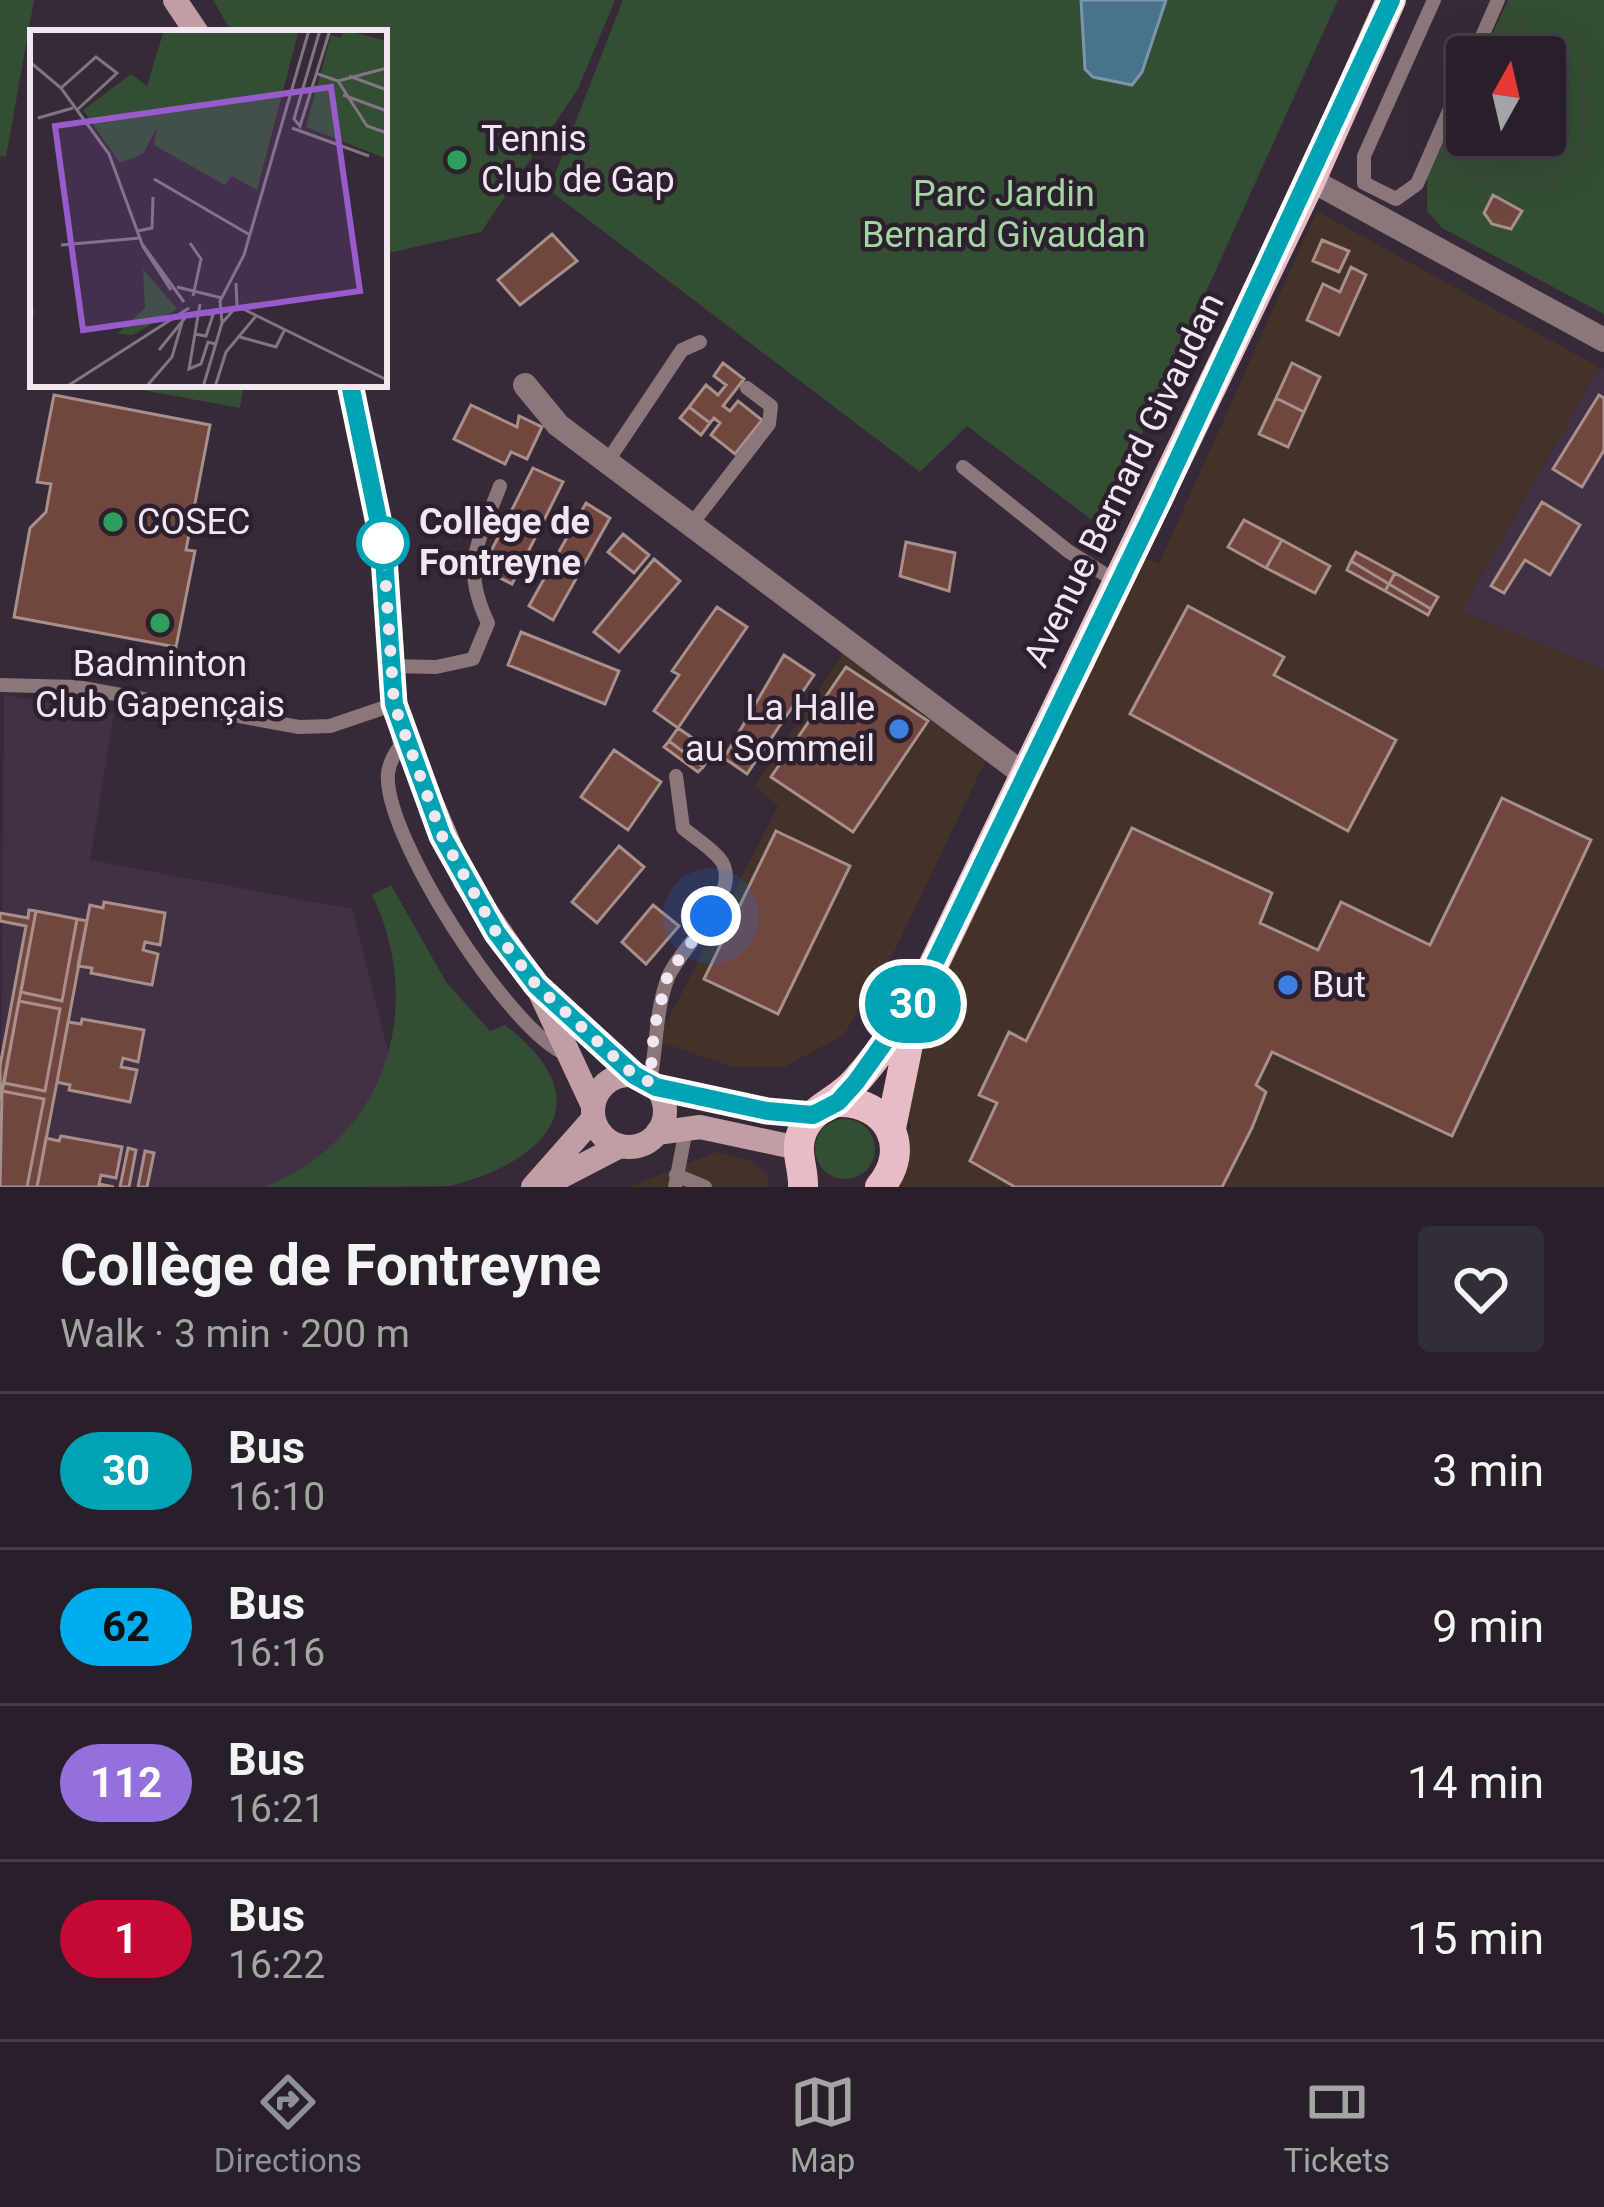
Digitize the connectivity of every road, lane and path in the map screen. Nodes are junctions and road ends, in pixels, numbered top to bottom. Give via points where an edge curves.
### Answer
1 (175, 0) edge
2 (186, 0) edge
3 (1391, 0) edge
4 (1434, 0) edge
5 (1498, 0) edge
6 (198, 30) edge
7 (199, 30) edge
8 (1482, 36) edge
9 (1446, 118) edge
10 (1311, 180) junction
11 (1376, 203) junction
12 (1604, 340) edge
13 (700, 342) dead end
14 (525, 385) dead end
15 (351, 387) edge
16 (747, 388) dead end
17 (608, 462) junction
18 (963, 467) dead end
19 (500, 486) dead end
20 (691, 525) junction
21 (1119, 583) junction
22 (391, 666) junction
23 (0, 685) edge
24 (394, 704) junction
25 (405, 741) junction
26 (676, 776) dead end
27 (1026, 776) junction
28 (537, 986) junction
29 (921, 991) junction
30 (574, 1058) junction
31 (646, 1081) junction
32 (825, 1108) junction
33 (593, 1113) junction
34 (891, 1128) junction
35 (686, 1129) junction
36 (657, 1133) junction
37 (620, 1146) junction
38 (805, 1174) edge
39 (676, 1181) edge
40 (893, 1183) edge
41 (537, 1187) edge
42 (705, 1187) edge

1 - 6 street
2 - 7 street
3 - 10 main road, Avenue Bernard Givaudan
4 - 11 lane via 1364,156 1364,183
5 - 8 lane
9 - 11 lane via 1417,184
10 - 11 street
10 - 21 main road, Avenue Bernard Givaudan
11 - 12 street
13 - 17 lane via 682,350
14 - 17 street via 558,424
15 - 22 street via 383,543
16 - 20 lane via 771,406 769,424
17 - 20 street
18 - 21 lane
19 - 22 lane via 470,564 488,623 473,659
20 - 27 street
21 - 27 main road, Avenue Bernard Givaudan
22 - 24 street
23 - 24 lane via 76,687 299,727 330,726
24 - 25 street
25 - 28 street via 465,881
25 - 30 lane via 388,771 389,792 431,889 473,960 530,1029
26 - 31 lane via 683,828 723,861 728,878 668,974
27 - 29 main road, Avenue Bernard Givaudan
28 - 30 street
28 - 31 street
29 - 32 main road via 894,1035
29 - 34 main road
30 - 33 street
31 - 32 street via 767,1111
31 - 33 street via 607,1082
31 - 36 street via 665,1110
32 - 34 main road via 868,1106
32 - 38 main road
33 - 37 street
33 - 41 street
34 - 40 main road
35 - 36 street
35 - 38 street via 732,1131
35 - 39 lane
36 - 37 street
37 - 41 street
39 - 42 lane

